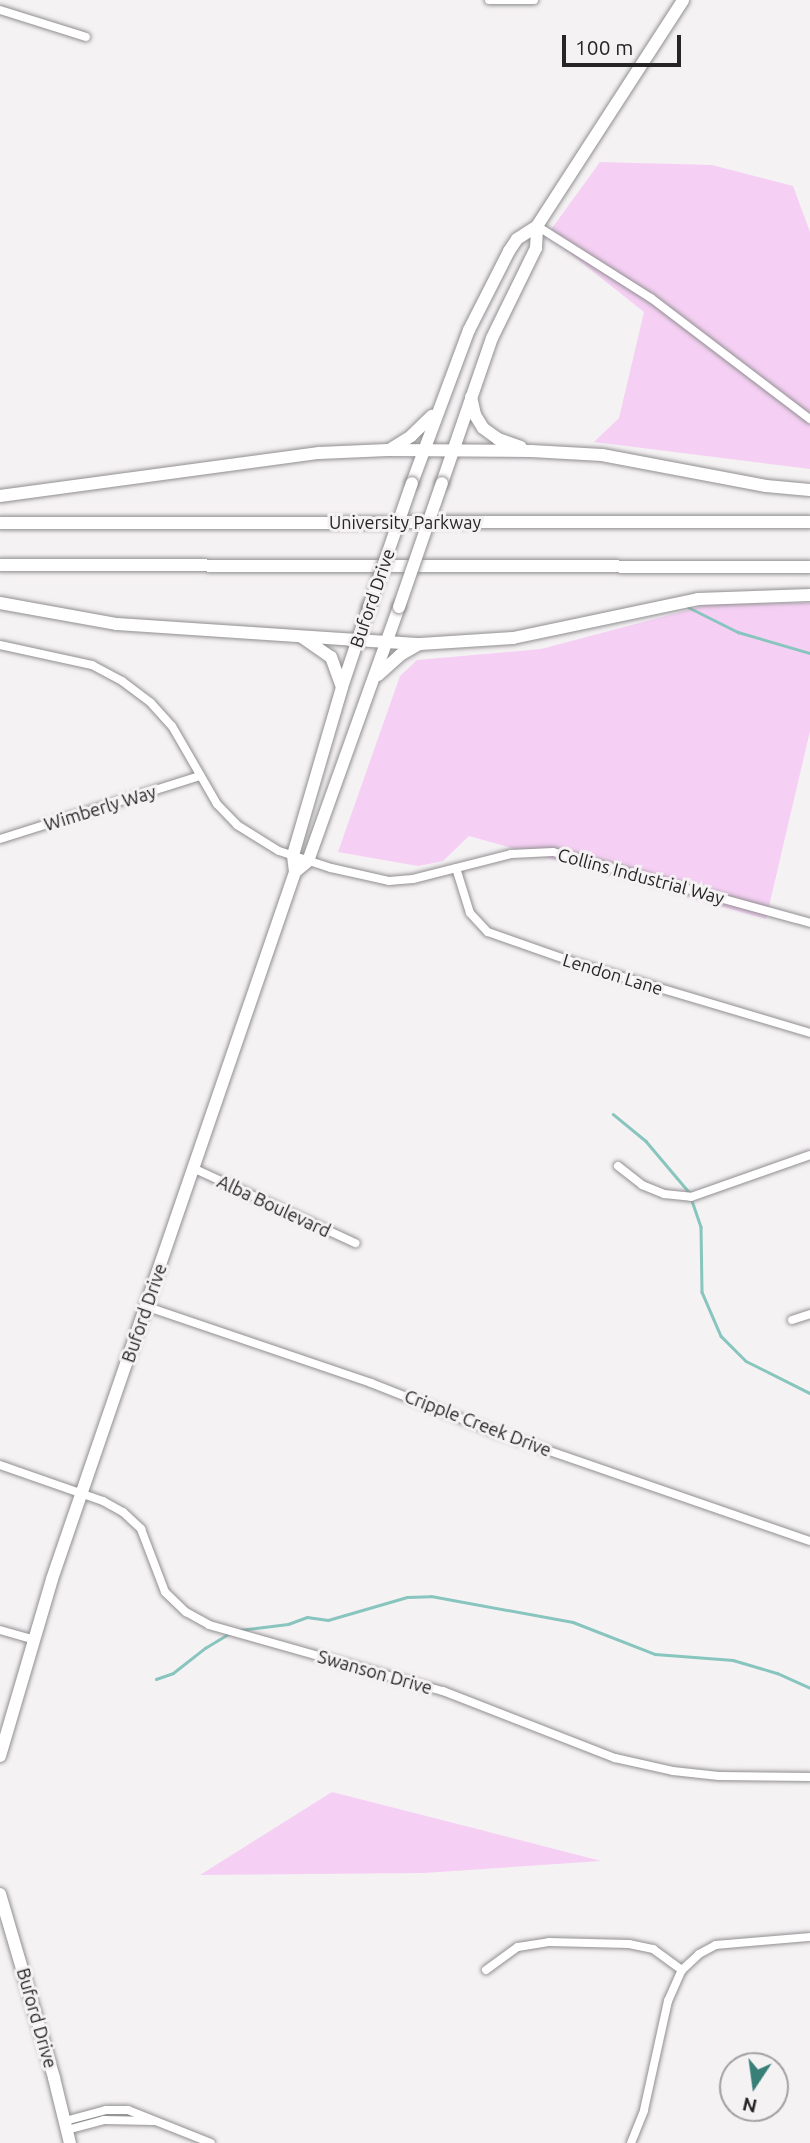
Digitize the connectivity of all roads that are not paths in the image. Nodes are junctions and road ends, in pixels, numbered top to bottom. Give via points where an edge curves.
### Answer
1 (489, 0) edge
2 (534, 0) edge
3 (682, 1) edge
4 (0, 10) edge
5 (86, 37) dead end
6 (537, 226) junction
7 (471, 397) junction
8 (436, 411) junction
9 (810, 419) edge
10 (388, 450) junction
11 (422, 451) junction
12 (453, 451) junction
13 (531, 451) junction
14 (810, 490) edge
15 (31, 494) junction
16 (0, 496) edge
17 (0, 502) edge
18 (810, 522) edge
19 (0, 523) edge
20 (0, 565) edge
21 (810, 567) edge
22 (810, 595) edge
23 (0, 603) edge
24 (295, 634) junction
25 (358, 639) junction
26 (389, 640) junction
27 (420, 644) junction
28 (0, 645) edge
29 (375, 678) junction
30 (342, 687) junction
31 (200, 776) junction
32 (0, 839) edge
33 (293, 855) junction
34 (308, 861) junction
35 (456, 868) junction
36 (295, 872) junction
37 (810, 923) edge
38 (810, 1032) edge
39 (810, 1156) edge
40 (618, 1166) dead end
41 (193, 1168) junction
42 (355, 1243) dead end
43 (145, 1306) junction
44 (810, 1314) edge
45 (792, 1320) dead end
46 (0, 1465) edge
47 (82, 1493) junction
48 (810, 1541) edge
49 (0, 1630) edge
50 (35, 1640) junction
51 (8, 1727) junction
52 (0, 1738) edge
53 (0, 1756) edge
54 (810, 1777) edge
55 (0, 1894) edge
56 (810, 1937) edge
57 (486, 1970) dead end
58 (682, 1970) junction
59 (67, 2131) edge
60 (211, 2143) edge
61 (631, 2143) edge

1 - 2 street
3 - 6 highway, Buford Drive
4 - 5 street
6 - 7 highway, Buford Drive via 536,248 492,338
6 - 8 highway, Buford Drive via 517,239 487,290
6 - 9 street via 651,298
7 - 12 highway, Buford Drive
7 - 13 highway via 483,428
8 - 10 highway via 418,431
8 - 11 highway, Buford Drive
10 - 11 highway
10 - 15 highway via 319,453
11 - 12 highway
11 - 25 highway, Buford Drive, bridge
12 - 13 highway
12 - 26 highway, Buford Drive, bridge
13 - 14 highway via 602,455
15 - 16 highway
15 - 17 highway
18 - 19 highway, University Parkway
20 - 21 highway
22 - 27 highway via 698,599 513,638
23 - 24 highway via 117,624
24 - 25 highway
24 - 30 highway via 331,657
25 - 26 highway
25 - 30 highway, Buford Drive
26 - 27 highway
26 - 29 highway, Buford Drive
27 - 29 highway
28 - 31 street, Collins Industrial Way via 92,665 122,681 172,726
29 - 34 highway, Buford Drive
30 - 33 highway, Buford Drive
31 - 32 street, Wimberly Way
31 - 33 street, Collins Industrial Way via 237,825
33 - 34 street, Collins Industrial Way
33 - 36 highway, Buford Drive
34 - 35 street, Collins Industrial Way via 389,881
34 - 36 highway, Buford Drive
35 - 37 street, Collins Industrial Way via 518,853 562,853
35 - 38 street, Lendon Lane via 470,913 488,932 579,964
36 - 41 highway, Buford Drive
39 - 40 street via 691,1197 664,1194 642,1185
41 - 42 street, Alba Boulevard
41 - 43 highway, Buford Drive
43 - 47 highway, Buford Drive
43 - 48 street, Cripple Creek Drive
44 - 45 street
46 - 47 street, Swanson Drive
47 - 50 highway, Buford Drive
47 - 54 street, Swanson Drive via 123,1512 141,1530 165,1592 209,1625 443,1691 615,1758 719,1776
49 - 50 street
50 - 51 highway, Buford Drive
51 - 52 highway
51 - 53 highway, Buford Drive
55 - 59 highway, Buford Drive
56 - 58 street via 716,1945
57 - 58 street via 518,1947 549,1942 653,1949
58 - 61 street via 668,2001 644,2110
59 - 60 street via 104,2120 160,2122

